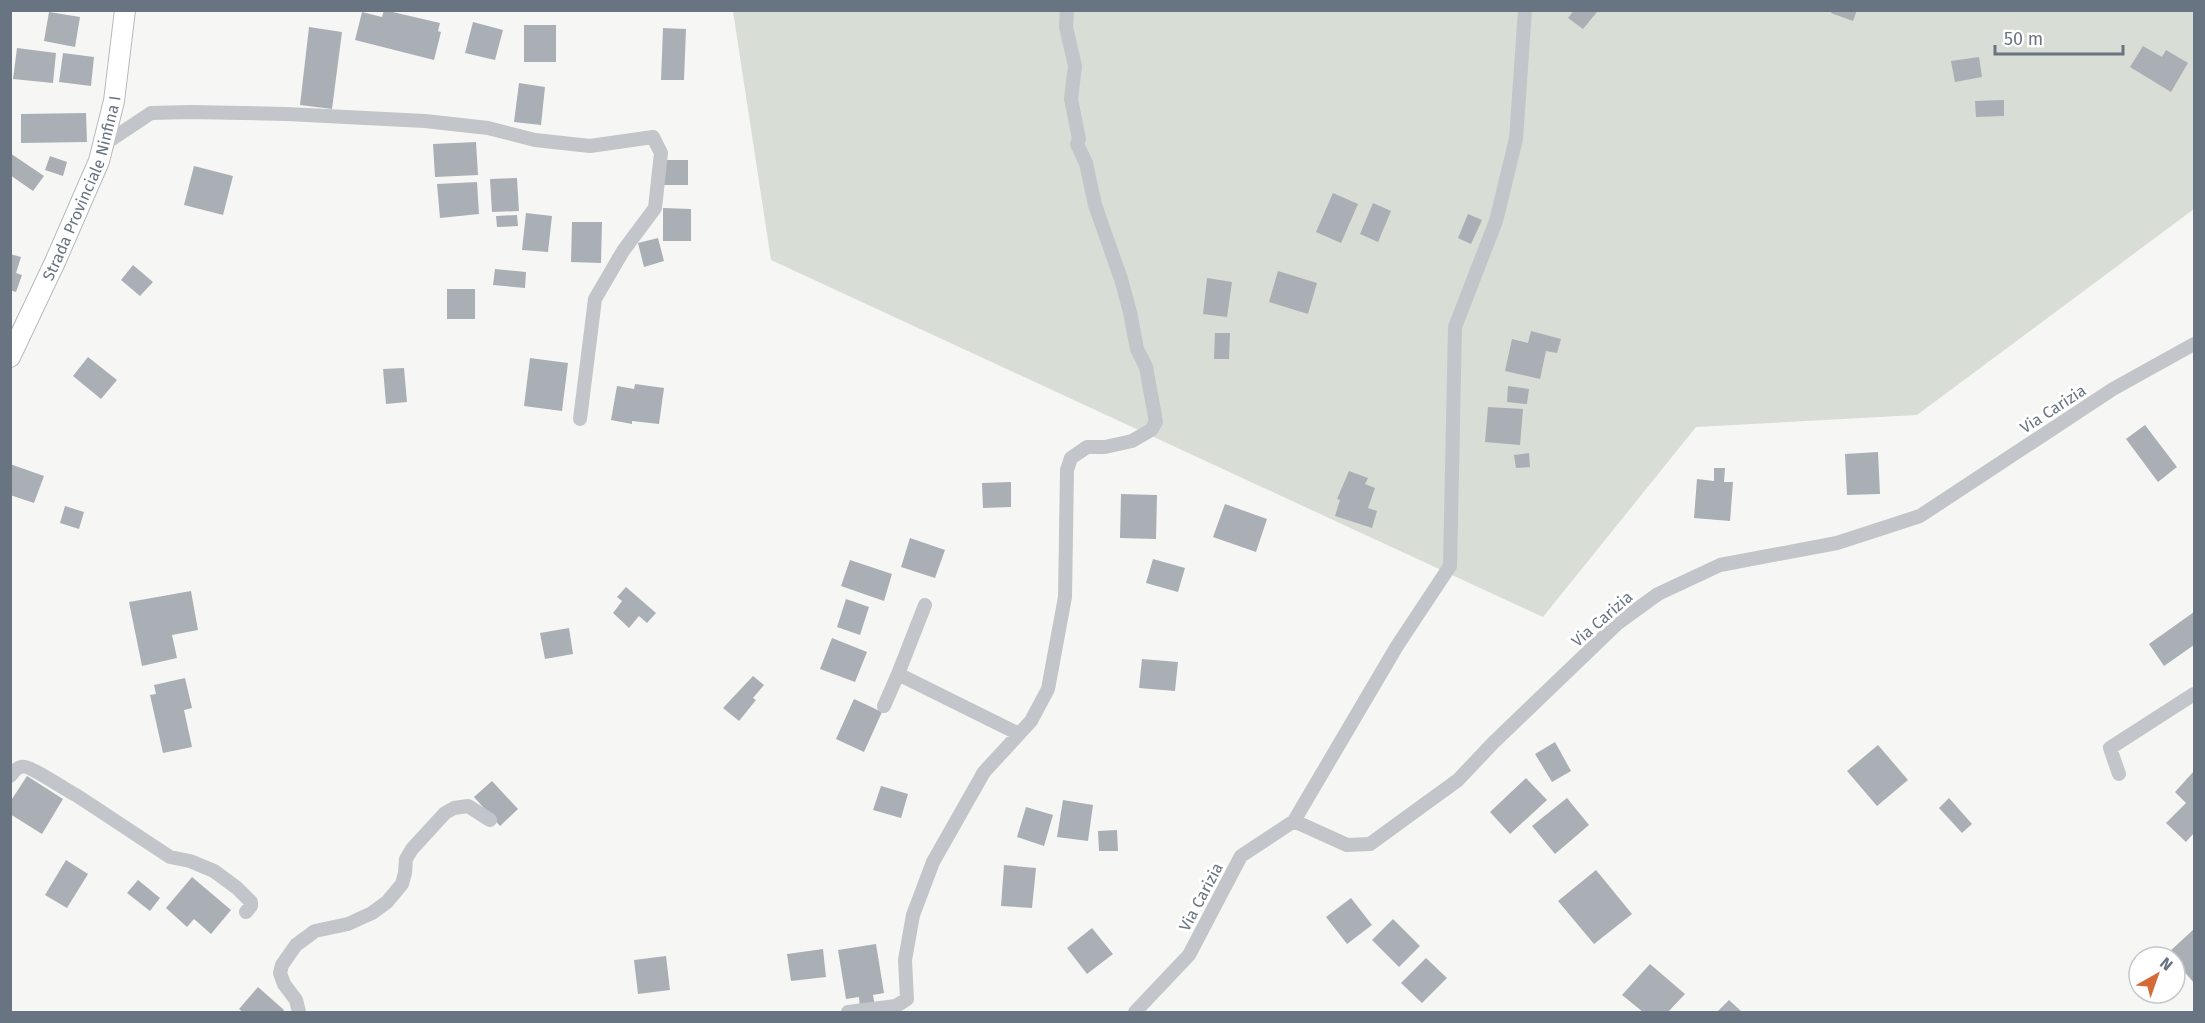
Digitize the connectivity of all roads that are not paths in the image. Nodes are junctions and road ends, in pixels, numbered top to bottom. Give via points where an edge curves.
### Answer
1 (125, 10) edge
2 (1066, 10) edge
3 (1525, 10) edge
4 (103, 145) junction
5 (2194, 344) edge
6 (10, 357) edge
7 (580, 419) dead end
8 (925, 605) dead end
9 (898, 674) junction
10 (2194, 694) edge
11 (884, 706) dead end
12 (1019, 734) junction
13 (2119, 774) dead end
14 (10, 776) edge
15 (490, 820) dead end
16 (1294, 821) junction
17 (246, 912) dead end
18 (299, 1012) edge
19 (848, 1012) edge
20 (1135, 1012) edge

1 - 4 main road, Strada Provinciale Ninfina I via 114,101
2 - 12 street via 1066,33 1075,66 1071,99 1077,144 1121,279 1137,349 1146,367 1156,422 1151,430 1132,441 1087,447 1071,458 1067,479 1065,597 1047,689 1031,721
3 - 16 street via 1516,139 1496,221 1455,327 1450,566 1397,646
4 - 6 main road, Strada Provinciale Ninfina I via 78,211
4 - 7 street via 151,113 190,112 425,121 590,146 653,137 661,153 655,208 623,251 595,299
5 - 16 street, Via Carizia via 2113,389 1920,516 1837,543 1720,565 1658,594 1618,623 1458,780 1370,844 1347,844
8 - 9 street
9 - 11 street
9 - 12 street
10 - 13 street via 2110,748
12 - 19 street via 984,772 933,862 913,915 904,960 907,999 896,1006
14 - 17 street via 22,766 30,767 170,857 214,871 251,902
15 - 18 street via 468,806 445,813 405,859 402,884 387,902 348,924 315,931 296,945 280,973
16 - 20 street, Via Carizia via 1241,856 1189,955

